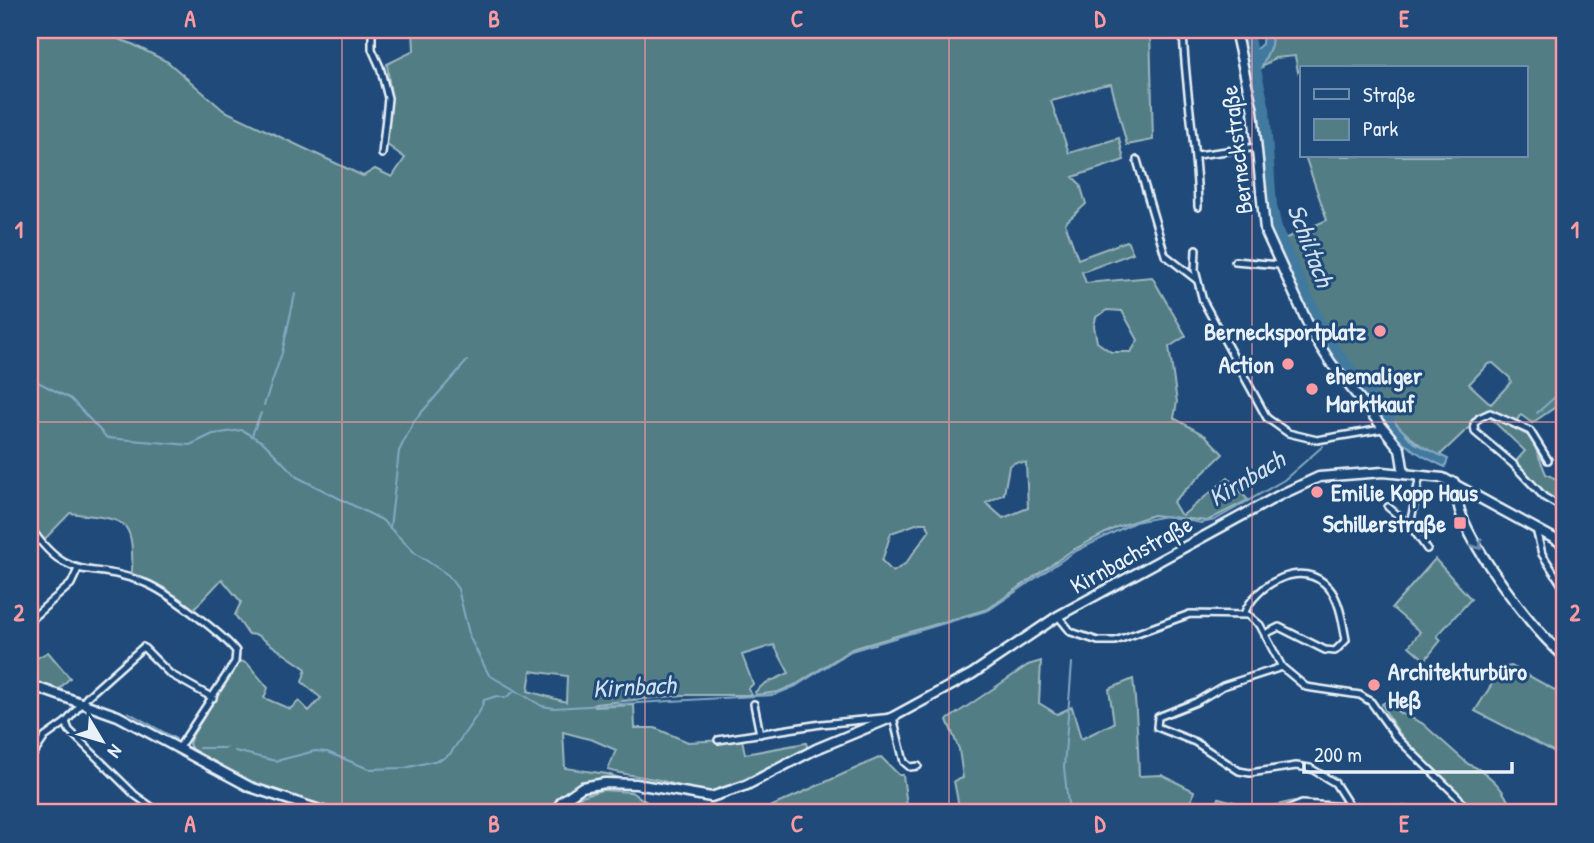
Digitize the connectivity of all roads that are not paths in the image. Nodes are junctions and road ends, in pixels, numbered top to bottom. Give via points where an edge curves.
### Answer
1 (373, 30) edge
2 (1183, 30) edge
3 (1235, 30) edge
4 (1257, 147) junction
5 (382, 154) dead end
6 (1198, 155) junction
7 (1137, 160) dead end
8 (1198, 207) dead end
9 (1196, 249) dead end
10 (1235, 261) dead end
11 (1279, 265) junction
12 (1197, 280) junction
13 (1382, 429) junction
14 (1548, 460) dead end
15 (1404, 474) junction
16 (1420, 475) junction
17 (1454, 482) junction
18 (1478, 494) junction
19 (1458, 503) junction
20 (1388, 507) dead end
21 (1564, 509) edge
22 (1410, 525) junction
23 (30, 527) edge
24 (1536, 529) junction
25 (1564, 544) edge
26 (1427, 549) dead end
27 (78, 569) junction
28 (1564, 588) edge
29 (1244, 614) junction
30 (1058, 616) junction
31 (30, 620) edge
32 (1265, 634) junction
33 (1564, 656) edge
34 (1282, 667) junction
35 (30, 685) edge
36 (213, 698) junction
37 (82, 704) junction
38 (754, 704) dead end
39 (894, 717) junction
40 (66, 722) junction
41 (760, 734) junction
42 (718, 740) dead end
43 (178, 749) junction
44 (30, 760) edge
45 (918, 766) dead end
46 (1349, 805) junction
47 (1322, 807) junction
48 (160, 813) edge
49 (329, 813) edge
50 (554, 813) edge
51 (1279, 813) edge
52 (1326, 813) edge
53 (1444, 813) edge
54 (1469, 813) edge

1 - 5 street via 372,49 388,98
2 - 6 street via 1184,69
3 - 4 main road, Berneckstraße
4 - 6 street
4 - 11 main road, Berneckstraße via 1264,222
6 - 8 street
7 - 12 street via 1165,255
9 - 12 street
10 - 11 street
11 - 13 main road, Berneckstraße via 1314,337
12 - 13 street via 1209,313 1267,418 1299,437 1317,440
13 - 15 main road, Berneckstraße via 1400,449
14 - 21 street via 1528,429 1490,413 1474,424 1475,432 1544,497
15 - 16 main road
15 - 30 main road, Kirnbachstraße via 1319,477
16 - 17 main road
16 - 22 street
17 - 18 main road
17 - 19 main road
18 - 19 street via 1463,496
18 - 24 main road
19 -> 33 main road via 1468,529 1517,603
20 - 22 street
22 - 26 street
23 - 27 street via 51,555
24 - 25 main road
24 - 28 street via 1542,554
27 - 31 street via 71,584
27 - 36 street via 147,583 231,644 236,651 234,662
29 - 30 street via 1190,614 1115,641 1071,632
29 - 32 street
29 - 32 street via 1268,584 1287,576 1307,575 1320,580 1333,594 1346,640 1335,651 1279,627
30 - 39 main road, Kirnbachstraße via 972,674
32 - 34 street
34 - 46 street via 1223,686 1157,717 1157,727 1195,742 1239,771 1310,768 1335,783
34 - 54 street via 1306,687 1360,695 1371,702 1396,737
35 - 37 main road
36 - 37 street via 170,674 144,647
36 - 43 street
37 - 40 street
37 - 43 main road via 118,716
38 - 41 street
39 - 41 street
39 - 45 street via 904,762
39 - 50 main road, Kirnbachstraße via 730,792 695,796 605,783 582,787
40 - 44 street via 45,737
40 - 48 street via 135,795
41 - 42 street
43 - 49 main road via 250,787
46 - 47 street
46 - 53 street
47 - 51 street via 1301,804
47 - 52 street

